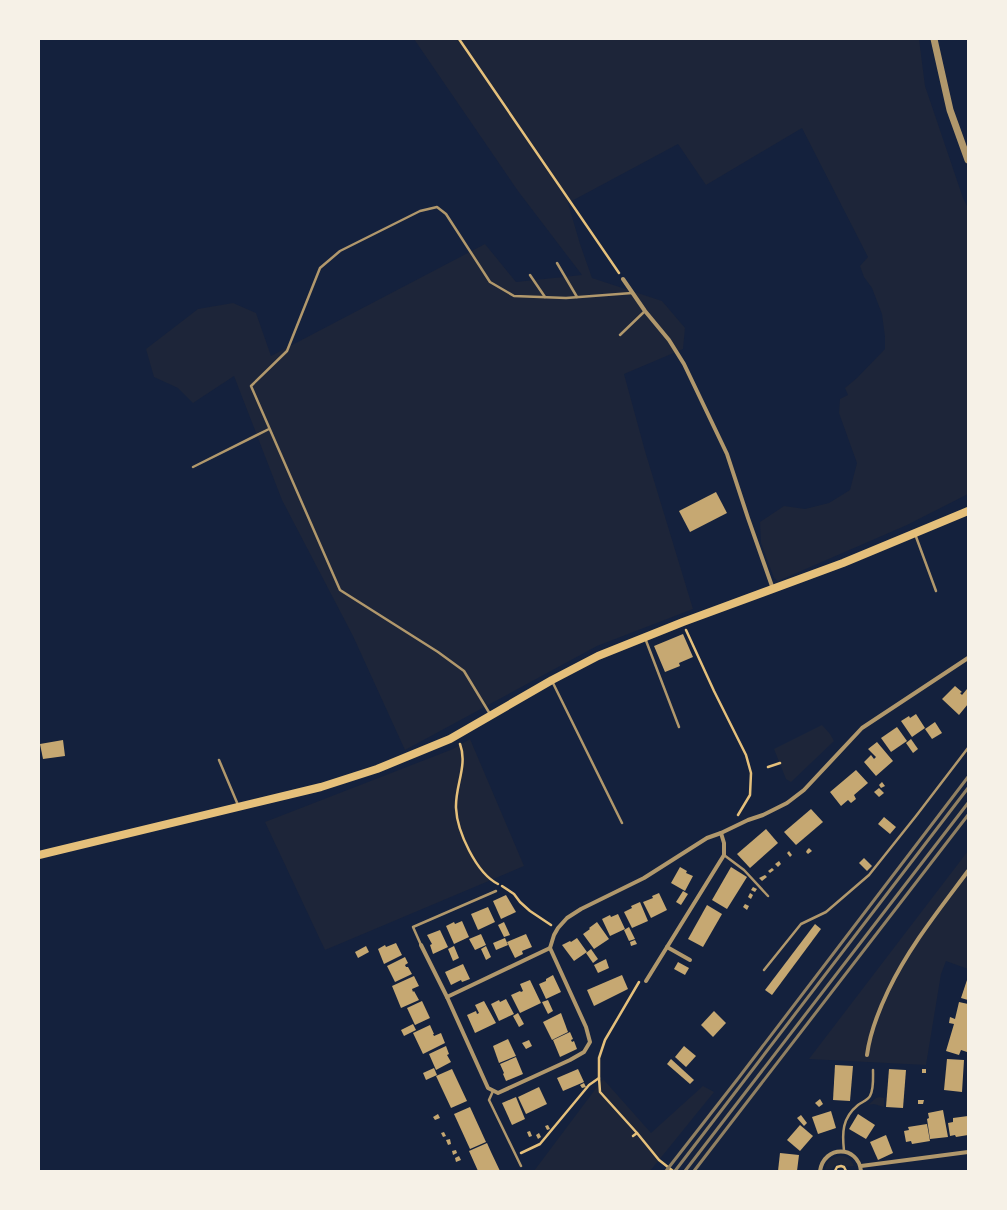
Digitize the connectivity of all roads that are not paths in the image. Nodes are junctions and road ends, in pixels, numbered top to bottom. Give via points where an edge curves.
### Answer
1 (934, 39) edge
2 (968, 160) edge
3 (557, 263) dead end
4 (530, 275) dead end
5 (623, 279) road end
6 (632, 293) junction
7 (545, 297) junction
8 (577, 297) junction
9 (645, 311) junction
10 (620, 335) dead end
11 (269, 429) junction
12 (193, 467) dead end
13 (968, 511) edge
14 (914, 534) junction
15 (773, 589) junction
16 (936, 591) dead end
17 (645, 638) junction
18 (968, 658) edge
19 (552, 680) junction
20 (491, 716) junction
21 (679, 727) dead end
22 (968, 748) edge
23 (219, 760) dead end
24 (239, 807) junction
25 (622, 823) dead end
26 (721, 833) junction
27 (39, 855) edge
28 (724, 855) junction
29 (968, 872) edge
30 (496, 890) dead end
31 (768, 896) dead end
32 (421, 945) joint
33 (667, 947) junction
34 (550, 948) junction
35 (690, 960) dead end
36 (764, 970) dead end
37 (646, 981) dead end
38 (447, 997) junction
39 (867, 1055) dead end
40 (873, 1070) dead end
41 (493, 1090) junction
42 (844, 1151) junction
43 (968, 1152) edge
44 (521, 1166) dead end
45 (861, 1169) edge
46 (820, 1171) edge

1 - 2 street via 950,110
3 - 8 lane
4 - 7 lane
5 - 6 street
6 - 8 lane
6 - 9 street
7 - 8 lane
7 - 11 lane via 514,296 490,282 446,214 437,207 420,211 340,251 320,268 287,351 251,386
9 - 10 lane
9 - 15 street via 669,340 684,364 727,454
11 - 12 lane
11 - 20 lane via 340,590 464,671
13 - 14 main road
14 - 15 main road
14 - 16 lane
15 - 17 main road
17 - 19 main road via 598,656
17 - 21 lane
18 - 26 street via 862,728 804,790 787,803
19 - 20 main road
19 - 25 lane
20 - 24 main road via 450,739 377,769 321,787
22 - 36 lane via 869,875 826,912 801,924
23 - 24 lane
24 - 27 main road
26 - 28 street
26 - 34 street via 707,838 644,878 567,918 554,934
28 - 31 lane via 744,870
28 - 33 street
29 - 39 street via 903,962 875,1021
30 - 32 lane via 413,927
32 - 38 street
33 - 35 street
33 - 37 street
34 - 38 street
34 - 41 street via 586,1027 590,1042 584,1052 570,1060 498,1093
38 - 41 street via 488,1088
40 - 42 lane via 870,1098 858,1104 849,1113 845,1123 842,1136
41 - 44 lane via 489,1100
42 - 45 street via 854,1156
42 - 46 street via 828,1155
43 - 45 street

